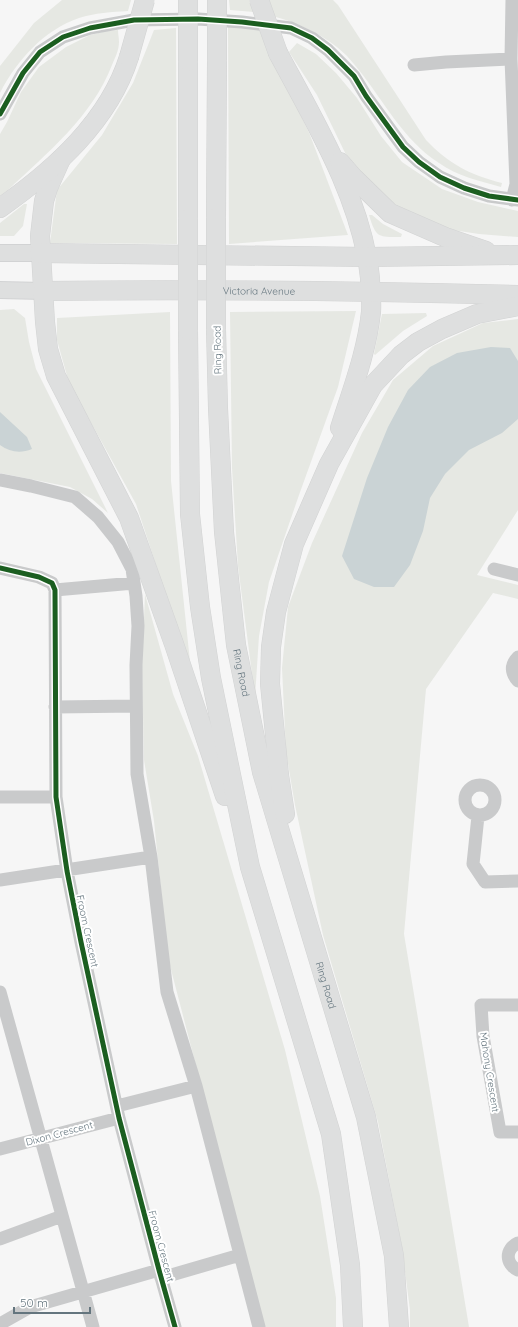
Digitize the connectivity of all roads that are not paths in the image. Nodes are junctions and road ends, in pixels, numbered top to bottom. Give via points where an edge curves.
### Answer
1 (145, 0) edge
2 (188, 0) edge
3 (217, 0) edge
4 (259, 0) edge
5 (512, 0) edge
6 (511, 59) junction
7 (414, 65) dead end
8 (0, 114) edge
9 (330, 150) junction
10 (61, 158) junction
11 (515, 200) edge
12 (0, 208) edge
13 (0, 253) edge
14 (40, 253) junction
15 (497, 255) junction
16 (518, 255) edge
17 (368, 257) junction
18 (0, 290) edge
19 (43, 292) junction
20 (371, 292) junction
21 (518, 295) edge
22 (518, 306) edge
23 (329, 464) junction
24 (0, 480) edge
25 (0, 568) edge
26 (494, 569) dead end
27 (518, 575) edge
28 (134, 583) junction
29 (54, 590) junction
30 (518, 657) edge
31 (518, 681) edge
32 (136, 706) junction
33 (55, 707) junction
34 (0, 797) edge
35 (56, 797) junction
36 (478, 816) dead end
37 (151, 857) junction
38 (250, 866) junction
39 (67, 871) junction
40 (0, 880) edge
41 (518, 881) edge
42 (298, 892) junction
43 (0, 992) edge
44 (518, 1005) edge
45 (196, 1086) junction
46 (118, 1112) junction
47 (518, 1132) edge
48 (40, 1138) junction
49 (0, 1149) edge
50 (62, 1216) junction
51 (0, 1239) edge
52 (518, 1243) edge
53 (240, 1255) junction
54 (518, 1270) edge
55 (160, 1274) junction
56 (83, 1291) junction
57 (0, 1324) edge
58 (93, 1327) edge
59 (175, 1327) edge
60 (259, 1327) edge
61 (353, 1327) edge
62 (399, 1327) edge

1 - 10 highway, bridge via 119,82 102,112
2 - 38 highway, bridge via 190,514 211,678
3 - 42 highway, Ring Road, bridge via 216,329 224,532 236,645 262,772
4 - 9 highway, bridge via 278,53
5 - 6 street
6 - 7 street
6 - 11 street
8 - 11 street via 23,73 40,52 63,37 90,28 134,20 198,19 291,28 312,38 328,50 354,76 403,147 419,162 440,177 464,188 489,196
9 - 15 highway via 390,213 445,237
9 - 17 highway via 360,224
10 - 12 highway
10 - 14 highway via 44,201
13 - 14 main road
14 - 17 highway
14 - 19 highway
15 - 16 highway
15 - 17 highway
17 - 20 highway
18 - 19 main road, Victoria Avenue
19 - 20 highway, Victoria Avenue
19 - 38 highway via 48,349 56,376 129,518
20 - 21 highway, Victoria Avenue
20 - 23 highway via 371,311 365,345
22 - 23 highway via 477,314 442,329 401,355 373,385
23 - 42 highway via 294,544 276,612 271,647 270,684 279,775
24 - 28 street via 75,497 98,517 118,542 132,569
25 - 29 street via 39,577 52,583
26 - 27 street
28 - 29 street
28 - 32 street via 138,626
29 - 33 street, Froom Crescent
30 - 31 street via 512,668
32 - 33 street
32 - 37 street via 137,774
33 - 35 street, Froom Crescent
34 - 35 street
35 - 39 street, Froom Crescent
36 - 41 street via 473,864 476,869 485,882
37 - 39 street
37 - 45 street via 167,992
38 - 61 highway via 331,1134 350,1265
39 - 40 street
39 - 46 street, Froom Crescent
42 - 62 highway, Ring Road via 366,1117 394,1256
43 - 48 street
44 - 47 street, Mahony Crescent via 481,1005 483,1036 500,1132
45 - 46 street, Dixon Crescent
45 - 53 street
46 - 48 street, Dixon Crescent
46 - 55 street, Froom Crescent
48 - 49 street, Dixon Crescent
48 - 50 street
50 - 51 street
50 - 56 street
52 - 54 street via 510,1248 508,1258 512,1266
53 - 55 street
53 - 60 street
55 - 56 street
55 - 59 street, Froom Crescent
56 - 57 street via 30,1308
56 - 58 street

